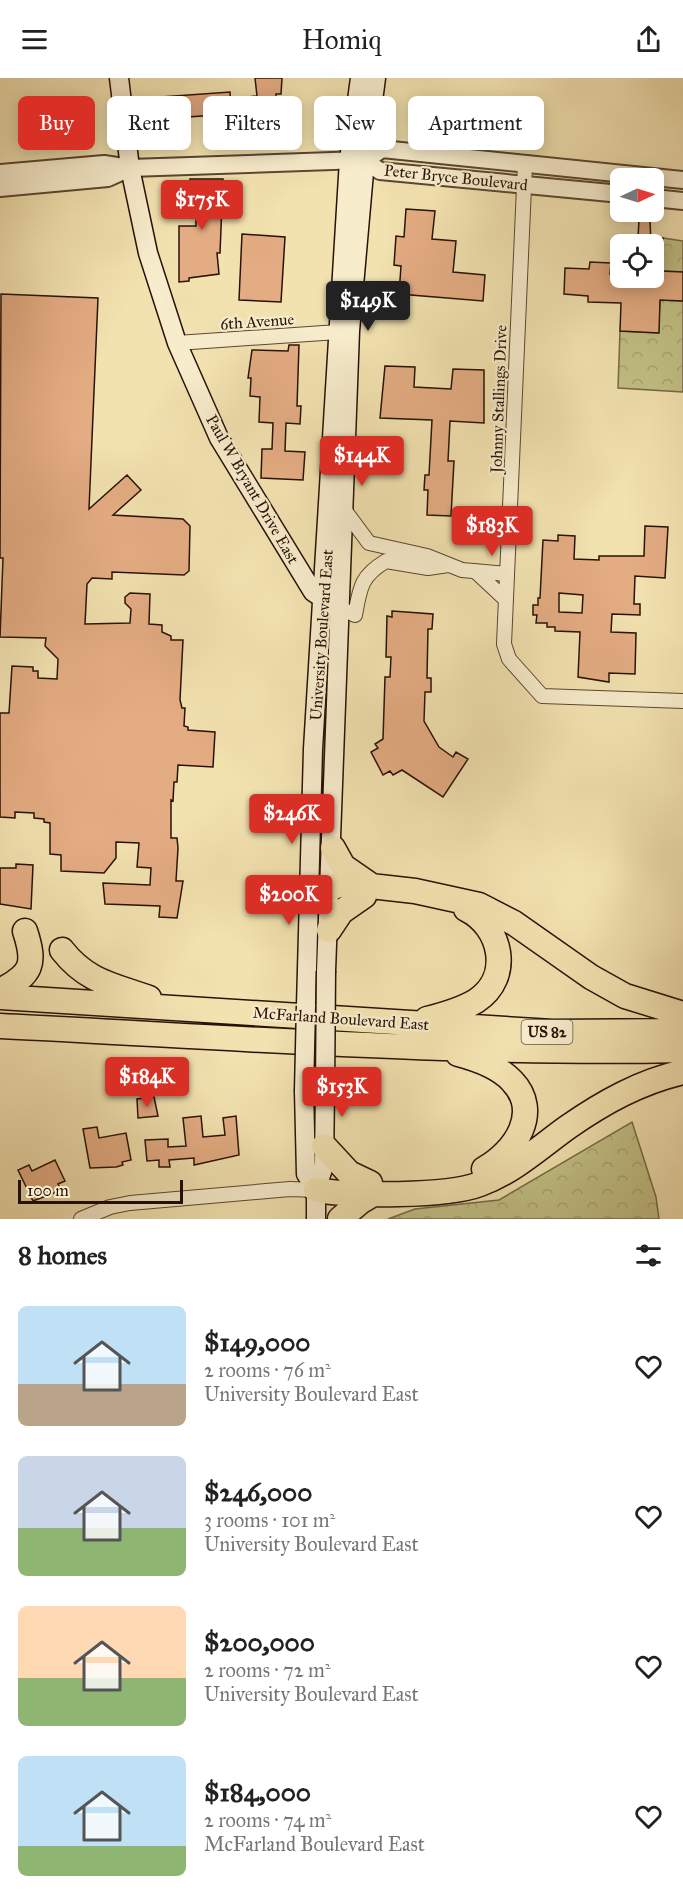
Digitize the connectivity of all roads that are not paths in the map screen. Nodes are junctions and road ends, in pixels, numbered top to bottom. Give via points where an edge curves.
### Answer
1 (119, 78) edge
2 (360, 78) edge
3 (376, 78) edge
4 (357, 160) junction
5 (525, 164) junction
6 (130, 168) junction
7 (0, 173) edge
8 (683, 180) edge
9 (524, 184) junction
10 (0, 188) edge
11 (610, 193) edge
12 (664, 199) edge
13 (683, 201) edge
14 (338, 332) junction
15 (177, 343) junction
16 (343, 508) junction
17 (448, 566) junction
18 (475, 571) junction
19 (507, 574) junction
20 (506, 600) junction
21 (331, 604) junction
22 (683, 701) edge
23 (333, 848) junction
24 (331, 888) junction
25 (369, 892) junction
26 (329, 930) junction
27 (25, 931) dead end
28 (62, 950) dead end
29 (0, 991) edge
30 (0, 997) edge
31 (177, 1008) junction
32 (683, 1014) edge
33 (412, 1022) junction
34 (0, 1026) edge
35 (683, 1031) edge
36 (433, 1047) junction
37 (683, 1050) edge
38 (683, 1072) edge
39 (324, 1146) junction
40 (372, 1188) junction
41 (305, 1190) junction
42 (81, 1219) edge
43 (316, 1219) edge
44 (340, 1219) edge

1 - 6 main road, Paul W Bryant Drive East
2 - 4 main road, University Boulevard East
3 - 4 main road, University Boulevard East
4 - 5 street, Peter Bryce Boulevard via 381,149
4 - 6 street
4 - 9 street, Peter Bryce Boulevard via 380,171
4 - 14 main road, University Boulevard East
4 - 16 main road, University Boulevard East
5 - 8 street, Peter Bryce Boulevard
5 - 9 street, Johnny Stallings Drive
6 - 7 street via 104,164
6 - 10 street via 108,178
6 - 15 main road, Paul W Bryant Drive East via 148,253
9 - 11 street, Peter Bryce Boulevard
9 - 19 street, Johnny Stallings Drive
12 - 13 street
14 - 15 street, 6th Avenue
14 - 21 main road, University Boulevard East
15 - 21 main road, Paul W Bryant Drive East via 219,438 313,592
16 - 17 street via 369,543 427,556
16 - 21 main road, University Boulevard East
17 - 18 street
17 - 21 street via 428,568 386,561 370,571 361,585 355,615
18 - 19 street
18 - 20 street
19 - 20 street, Johnny Stallings Drive
20 - 22 street, Johnny Stallings Drive via 504,644 509,659 542,696
21 - 23 main road, University Boulevard East
21 - 41 main road, University Boulevard East, bridge via 313,749 306,968
23 - 24 main road, University Boulevard East
23 - 25 highway via 343,866
24 - 25 highway via 344,883
24 - 26 main road, University Boulevard East
25 - 26 highway via 341,912
25 - 32 highway via 415,891 479,905 514,923 625,996
25 - 33 highway via 465,909 480,918 496,939 496,974 482,996 458,1009
26 - 39 main road, University Boulevard East, bridge
27 - 29 highway via 33,959 30,970
28 - 31 highway via 88,976
30 - 31 highway, McFarland Boulevard East / US 82
31 - 33 highway, McFarland Boulevard East / US 82
33 - 35 highway, McFarland Boulevard East / US 82 via 552,1032
34 - 36 highway, McFarland Boulevard East / US 82
36 - 37 highway, McFarland Boulevard East / US 82
36 - 40 highway via 477,1059 512,1080 525,1112 518,1140 489,1166 461,1178
38 - 40 highway via 625,1091 515,1166 480,1184 454,1191
39 - 40 highway via 349,1173
39 - 41 main road, University Boulevard East via 324,1166
40 - 41 highway via 339,1194
40 - 44 highway
41 - 42 street via 129,1203
41 - 43 main road, University Boulevard East

